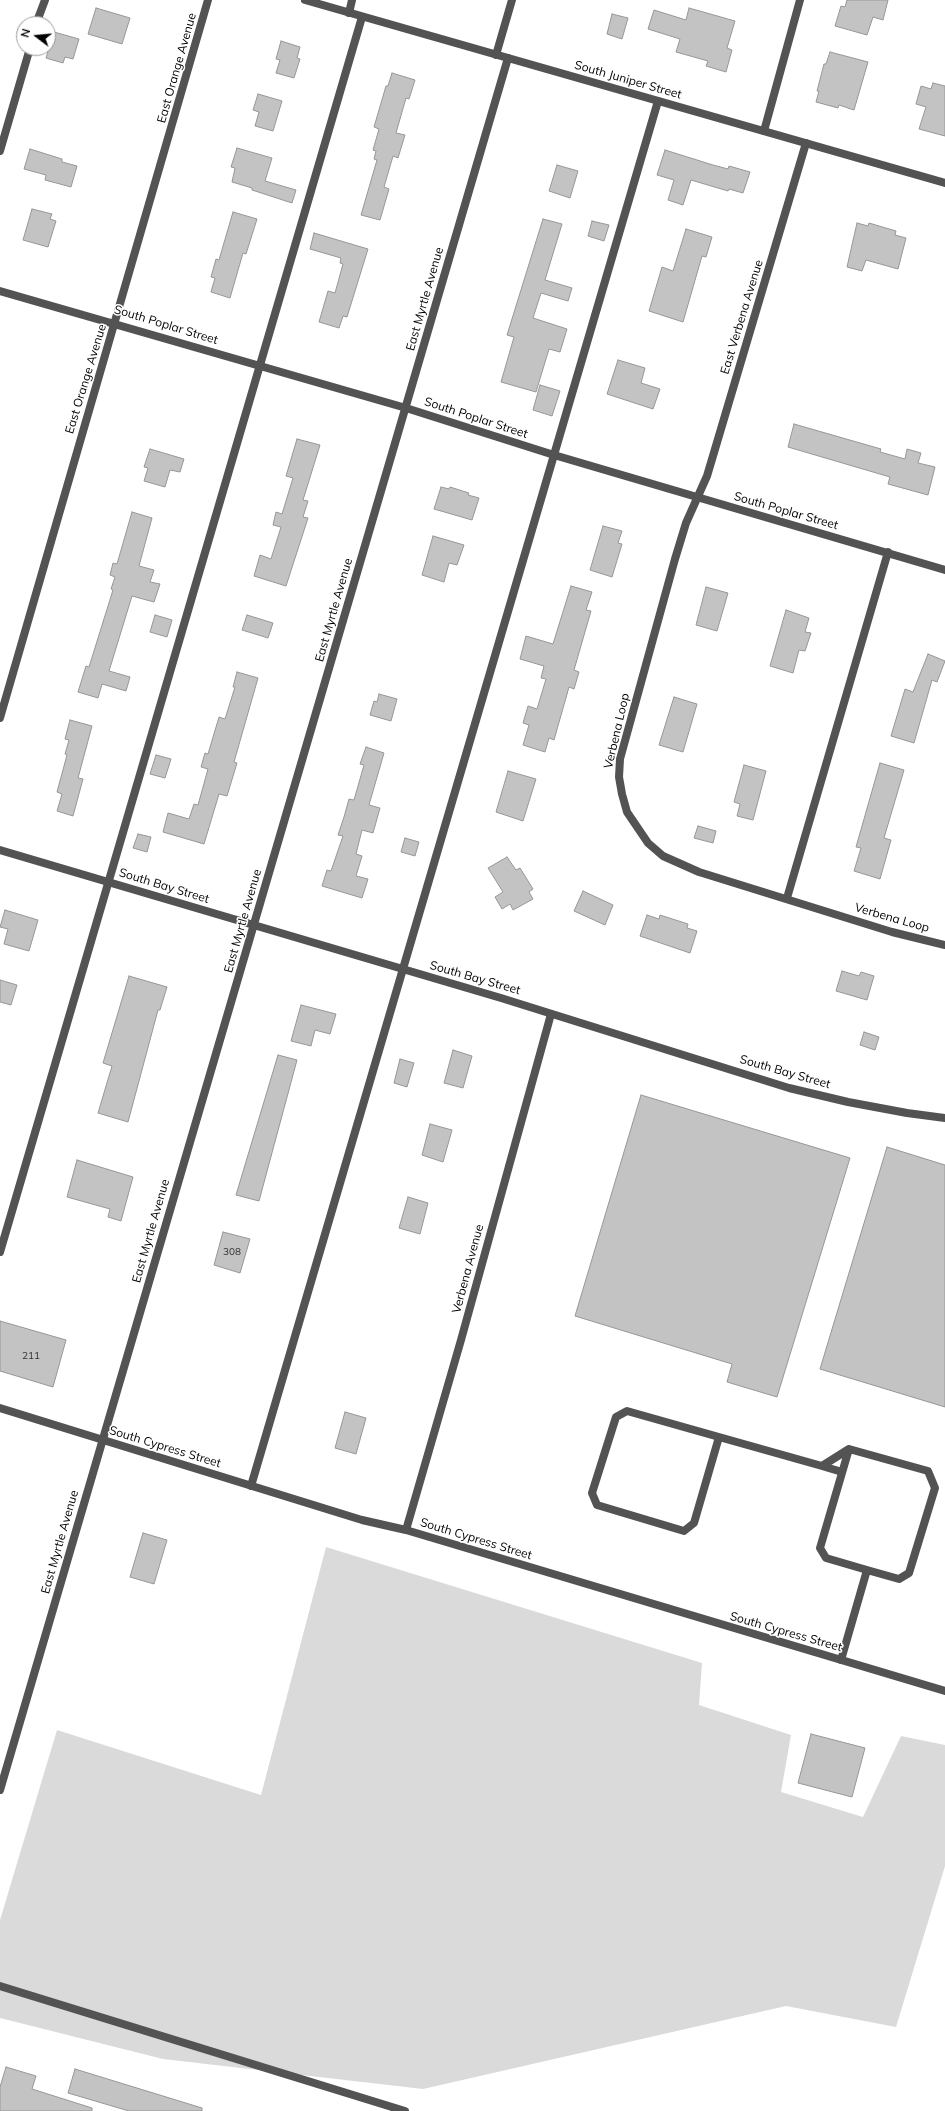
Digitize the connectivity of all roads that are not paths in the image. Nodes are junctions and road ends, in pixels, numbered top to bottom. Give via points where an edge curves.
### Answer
1 (45, 0) edge
2 (208, 0) edge
3 (304, 0) edge
4 (352, 0) edge
5 (512, 0) edge
6 (800, 0) edge
7 (349, 13) junction
8 (39, 16) edge
9 (362, 17) junction
10 (496, 55) junction
11 (28, 56) edge
12 (508, 58) junction
13 (658, 101) junction
14 (764, 131) junction
15 (806, 143) junction
16 (0, 151) edge
17 (945, 183) edge
18 (0, 290) edge
19 (115, 323) junction
20 (260, 366) junction
21 (406, 408) junction
22 (554, 455) junction
23 (696, 497) junction
24 (888, 552) junction
25 (945, 570) edge
26 (0, 718) edge
27 (0, 850) edge
28 (109, 882) junction
29 (787, 898) junction
30 (254, 925) junction
31 (945, 945) edge
32 (403, 970) junction
33 (551, 1014) junction
34 (945, 1118) edge
35 (0, 1252) edge
36 (0, 1408) edge
37 (719, 1437) junction
38 (103, 1440) junction
39 (849, 1449) junction
40 (822, 1466) junction
41 (842, 1472) junction
42 (251, 1486) junction
43 (406, 1530) junction
44 (867, 1570) junction
45 (841, 1660) junction
46 (945, 1690) edge
47 (0, 1790) edge
48 (0, 1986) edge
49 (404, 2111) edge

1 - 8 street
2 - 19 street, East Orange Avenue
3 - 7 street, South Juniper Street
4 - 7 street
5 - 10 street
6 - 14 street
7 - 9 street, South Juniper Street
9 - 10 street, South Juniper Street
9 - 20 street
10 - 12 street, South Juniper Street
11 - 16 street
12 - 13 street, South Juniper Street
12 - 21 street, East Myrtle Avenue
13 - 14 street, South Juniper Street
13 - 22 street
14 - 15 street, South Juniper Street
15 - 17 street, South Juniper Street
15 - 23 street, East Verbena Avenue via 707,476
18 - 19 street, South Poplar Street
19 - 20 street, South Poplar Street
19 - 26 street, East Orange Avenue
20 - 21 street, South Poplar Street
20 - 28 street
21 - 22 street, South Poplar Street
21 - 30 street, East Myrtle Avenue
22 - 23 street, South Poplar Street
22 - 32 street
23 - 24 street, South Poplar Street
23 - 29 street, Verbena Loop via 675,559 620,759 619,777 622,794 627,812 648,843 663,856 699,872
24 - 25 street, South Poplar Street
24 - 29 street
27 - 28 street, South Bay Street
28 - 30 street, South Bay Street
28 - 35 street
29 - 31 street, Verbena Loop via 892,932
30 - 32 street, South Bay Street
30 - 38 street, East Myrtle Avenue
32 - 33 street, South Bay Street
32 - 42 street
33 - 34 street, South Bay Street via 789,1088 848,1102
33 - 43 street, Verbena Avenue
36 - 38 street, South Cypress Street
37 - 37 street via 627,1411 616,1417 592,1494 597,1505 684,1530 694,1523
37 - 40 street
38 - 42 street, South Cypress Street
38 - 47 street, East Myrtle Avenue
39 - 40 street
39 - 41 street
39 - 44 street via 928,1471 935,1488 909,1573 899,1579
40 - 41 street
41 - 44 street via 820,1548 826,1558
42 - 43 street, South Cypress Street via 362,1520
43 - 45 street, South Cypress Street
44 - 45 street
45 - 46 street, South Cypress Street
48 - 49 street

